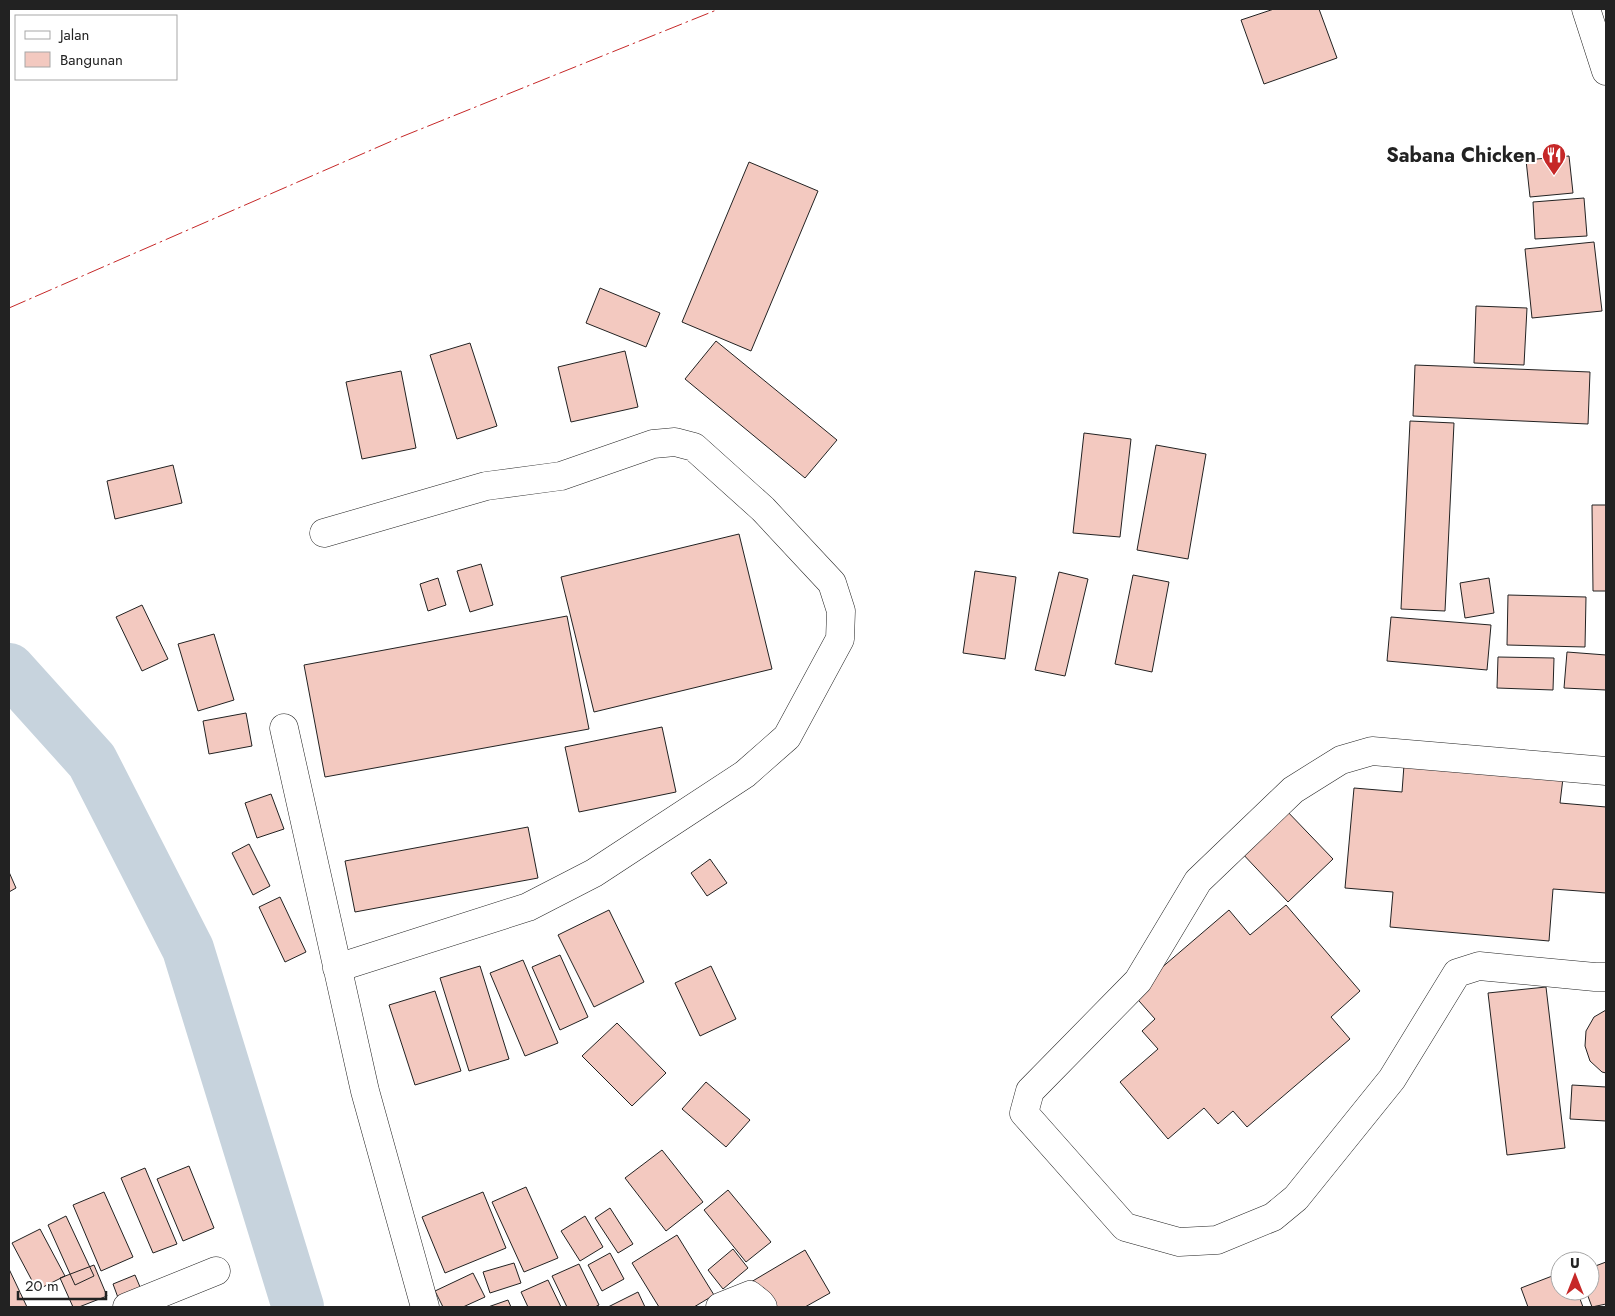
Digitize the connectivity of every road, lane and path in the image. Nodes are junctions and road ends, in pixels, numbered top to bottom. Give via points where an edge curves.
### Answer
1 (1586, 9) edge
2 (1604, 56) edge
3 (324, 532) dead end
4 (284, 728) dead end
5 (1606, 771) edge
6 (337, 968) junction
7 (1606, 977) edge
8 (216, 1271) dead end
9 (127, 1307) edge
10 (425, 1307) edge
11 (720, 1307) edge
12 (763, 1307) edge

1 - 2 street
3 - 6 street via 486,486 562,476 653,444 675,442 694,447 763,509 832,583 841,611 840,638 787,737 745,774 594,873 528,907
4 - 6 street
5 - 7 street via 1372,751 1341,760 1293,790 1198,881 1138,982 1030,1091 1024,1113 1125,1227 1179,1242 1217,1240 1273,1217 1296,1198 1392,1079 1457,973 1479,966
6 - 10 street via 365,1091
8 - 9 street
11 - 12 street via 750,1295

